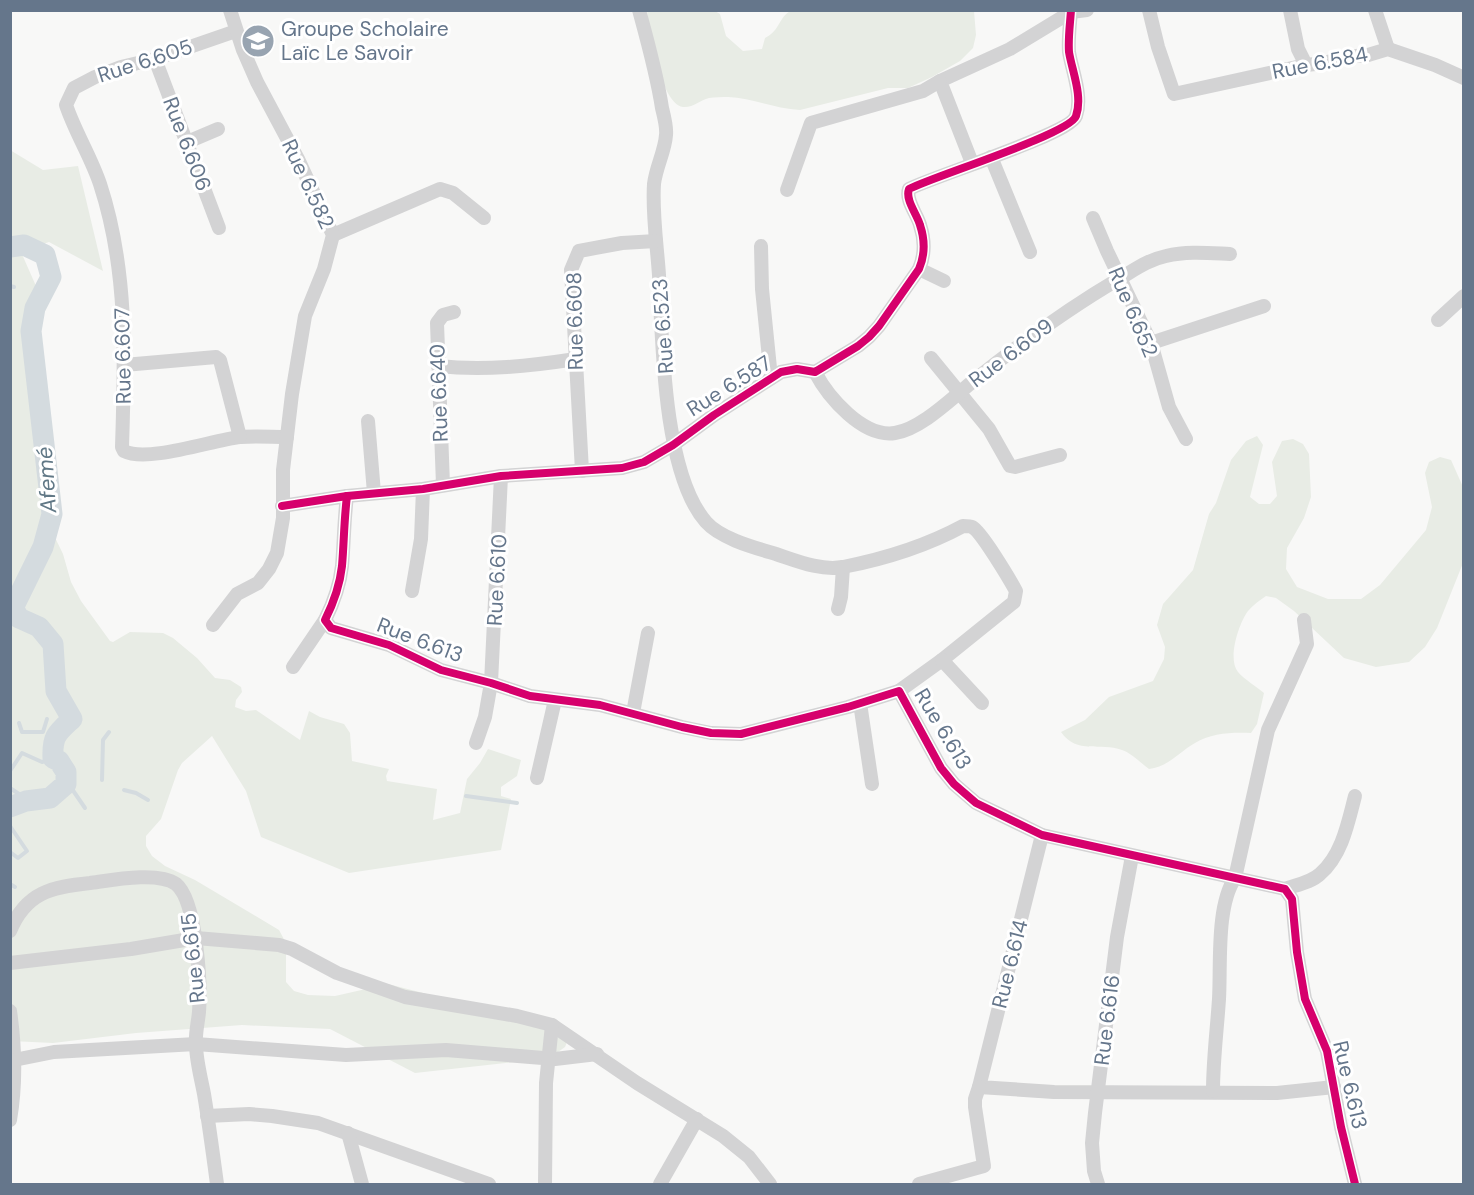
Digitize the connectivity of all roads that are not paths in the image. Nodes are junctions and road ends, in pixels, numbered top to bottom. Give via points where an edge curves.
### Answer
1 (230, 10) edge
2 (639, 10) edge
3 (1087, 10) edge
4 (1149, 10) edge
5 (1290, 10) edge
6 (1375, 10) edge
7 (1071, 11) edge
8 (236, 31) junction
9 (1388, 49) junction
10 (155, 59) junction
11 (1306, 65) junction
12 (1464, 78) edge
13 (940, 81) junction
14 (66, 105) joint
15 (218, 129) dead end
16 (185, 143) junction
17 (991, 157) junction
18 (972, 163) junction
19 (787, 190) dead end
20 (484, 218) dead end
21 (1093, 218) dead end
22 (219, 228) dead end
23 (333, 236) junction
24 (656, 241) junction
25 (761, 246) dead end
26 (1030, 252) dead end
27 (1230, 254) dead end
28 (919, 268) junction
29 (1120, 278) junction
30 (944, 281) dead end
31 (1464, 296) edge
32 (1264, 306) dead end
33 (454, 312) dead end
34 (1437, 320) dead end
35 (1151, 343) junction
36 (931, 358) dead end
37 (576, 359) junction
38 (124, 365) junction
39 (438, 366) junction
40 (814, 372) junction
41 (771, 378) junction
42 (959, 393) junction
43 (368, 421) dead end
44 (240, 437) junction
45 (287, 437) junction
46 (1186, 439) dead end
47 (673, 445) junction
48 (1060, 455) dead end
49 (582, 471) junction
50 (501, 476) junction
51 (443, 485) junction
52 (423, 489) junction
53 (374, 493) junction
54 (347, 496) junction
55 (282, 506) junction
56 (843, 567) junction
57 (412, 591) dead end
58 (838, 609) dead end
59 (325, 620) junction
60 (1304, 620) dead end
61 (213, 625) dead end
62 (648, 633) dead end
63 (942, 660) junction
64 (293, 667) dead end
65 (491, 683) junction
66 (898, 691) junction
67 (555, 700) junction
68 (981, 702) dead end
69 (860, 703) junction
70 (633, 713) junction
71 (476, 743) dead end
72 (537, 778) dead end
73 (872, 784) dead end
74 (1355, 796) dead end
75 (1042, 835) junction
76 (1132, 856) junction
77 (1235, 878) junction
78 (1285, 890) junction
79 (10, 931) edge
80 (196, 938) junction
81 (10, 963) edge
82 (10, 1011) edge
83 (552, 1025) junction
84 (196, 1044) junction
85 (597, 1054) junction
86 (548, 1058) junction
87 (14, 1060) junction
88 (982, 1087) junction
89 (1334, 1087) junction
90 (1213, 1091) junction
91 (1098, 1092) junction
92 (207, 1116) junction
93 (697, 1119) junction
94 (10, 1120) edge
95 (348, 1133) junction
96 (217, 1185) edge
97 (362, 1185) edge
98 (489, 1185) edge
99 (545, 1185) edge
100 (660, 1185) edge
101 (770, 1185) edge
102 (919, 1185) edge
103 (1098, 1185) edge
104 (1355, 1185) edge

1 - 8 street, Rue 6.582
2 - 24 street, Rue 6.523 via 657,74 667,134 654,183
3 - 7 street
4 - 11 street, Rue 6.584 via 1174,94
5 - 11 street via 1298,49
6 - 9 street
7 - 13 street via 1010,49
7 - 17 street via 1068,37 1077,92 1074,121
8 - 10 street, Rue 6.605
8 - 23 street, Rue 6.582
9 - 11 street, Rue 6.584
9 - 12 street, Rue 6.584
10 - 14 street, Rue 6.605 via 84,81 74,88
10 - 16 street, Rue 6.606
13 - 18 street
13 - 19 street via 923,91 811,123
14 - 38 street, Rue 6.607 via 100,183 109,215 119,262
15 - 16 street
16 - 22 street, Rue 6.606
17 - 18 street
17 - 26 street
18 - 28 street via 907,192 924,239
20 - 23 street via 453,193 440,189
21 - 29 street, Rue 6.652
23 - 45 street, Rue 6.582 via 305,316
24 - 37 street, Rue 6.608 via 579,251 571,270
24 - 47 street, Rue 6.523
25 - 41 street
27 - 29 street, Rue 6.609 via 1196,252 1164,256
28 - 30 street
28 - 40 street via 869,337
29 - 35 street, Rue 6.652
29 - 42 street, Rue 6.609 via 1057,318
31 - 34 street
32 - 35 street
33 - 39 street, Rue 6.640 via 443,315 437,323
35 - 46 street, Rue 6.652 via 1169,407
36 - 42 street
37 - 39 street via 518,367
37 - 49 street, Rue 6.608
38 - 44 street via 216,357
38 - 44 street, Rue 6.607 via 124,452 171,451
39 - 51 street, Rue 6.640
40 - 41 street, Rue 6.587 via 797,369
40 - 42 street, Rue 6.609 via 835,401 854,418 885,433 896,433 922,421
41 - 47 street, Rue 6.587
42 - 48 street via 989,429 1010,466
43 - 53 street
44 - 45 street, Rue 6.607
45 - 55 street, Rue 6.582
47 - 49 street, Rue 6.587 via 644,462
47 - 56 street, Rue 6.523 via 690,493 707,524 744,544 816,566
49 - 50 street, Rue 6.587
50 - 51 street, Rue 6.587
50 - 65 street, Rue 6.610
51 - 52 street, Rue 6.587
52 - 53 street, Rue 6.587
52 - 57 street via 421,539
53 - 54 street, Rue 6.587
54 - 55 street, Rue 6.587
54 - 59 street via 342,569
55 - 61 street, Rue 6.582 via 277,553 269,569 258,583 237,594
56 - 58 street
56 - 63 street, Rue 6.523 via 902,552 963,526 974,528 1016,591 1016,597
59 - 64 street
59 - 65 street, Rue 6.613 via 331,628 388,645 441,670
60 - 77 street via 1307,644 1268,730
62 - 70 street
63 - 66 street
63 - 68 street
65 - 67 street, Rue 6.613
65 - 71 street, Rue 6.610
66 - 69 street, Rue 6.613
66 - 75 street, Rue 6.613 via 954,784 976,803
67 - 70 street, Rue 6.613
67 - 72 street
69 - 70 street, Rue 6.613 via 741,734 711,733
69 - 73 street
74 - 78 street via 1342,841 1328,865 1319,876
75 - 76 street, Rue 6.613
75 - 88 street, Rue 6.614
76 - 77 street, Rue 6.613
76 - 91 street, Rue 6.616 via 1117,937
77 - 78 street, Rue 6.613
77 - 90 street via 1228,891 1221,937
78 - 89 street, Rue 6.613 via 1294,906 1305,999 1327,1051
79 - 80 street, Rue 6.615 via 26,904 49,890 158,878 178,886 185,895
80 - 81 street
80 - 83 street via 279,945 338,973 405,997
80 - 84 street, Rue 6.615
82 - 87 street
83 - 85 street
83 - 86 street
84 - 86 street via 346,1054 446,1050
84 - 87 street via 54,1052
84 - 92 street, Rue 6.615
85 - 86 street
85 - 93 street
86 - 99 street
87 - 94 street
88 - 91 street
88 - 102 street, Rue 6.614 via 975,1107 984,1166
89 - 90 street via 1277,1093
89 - 104 street, Rue 6.613
90 - 91 street
91 - 103 street, Rue 6.616 via 1092,1143
92 - 95 street via 272,1116
92 - 96 street, Rue 6.615
93 - 100 street
93 - 101 street via 749,1157
95 - 97 street
95 - 98 street

